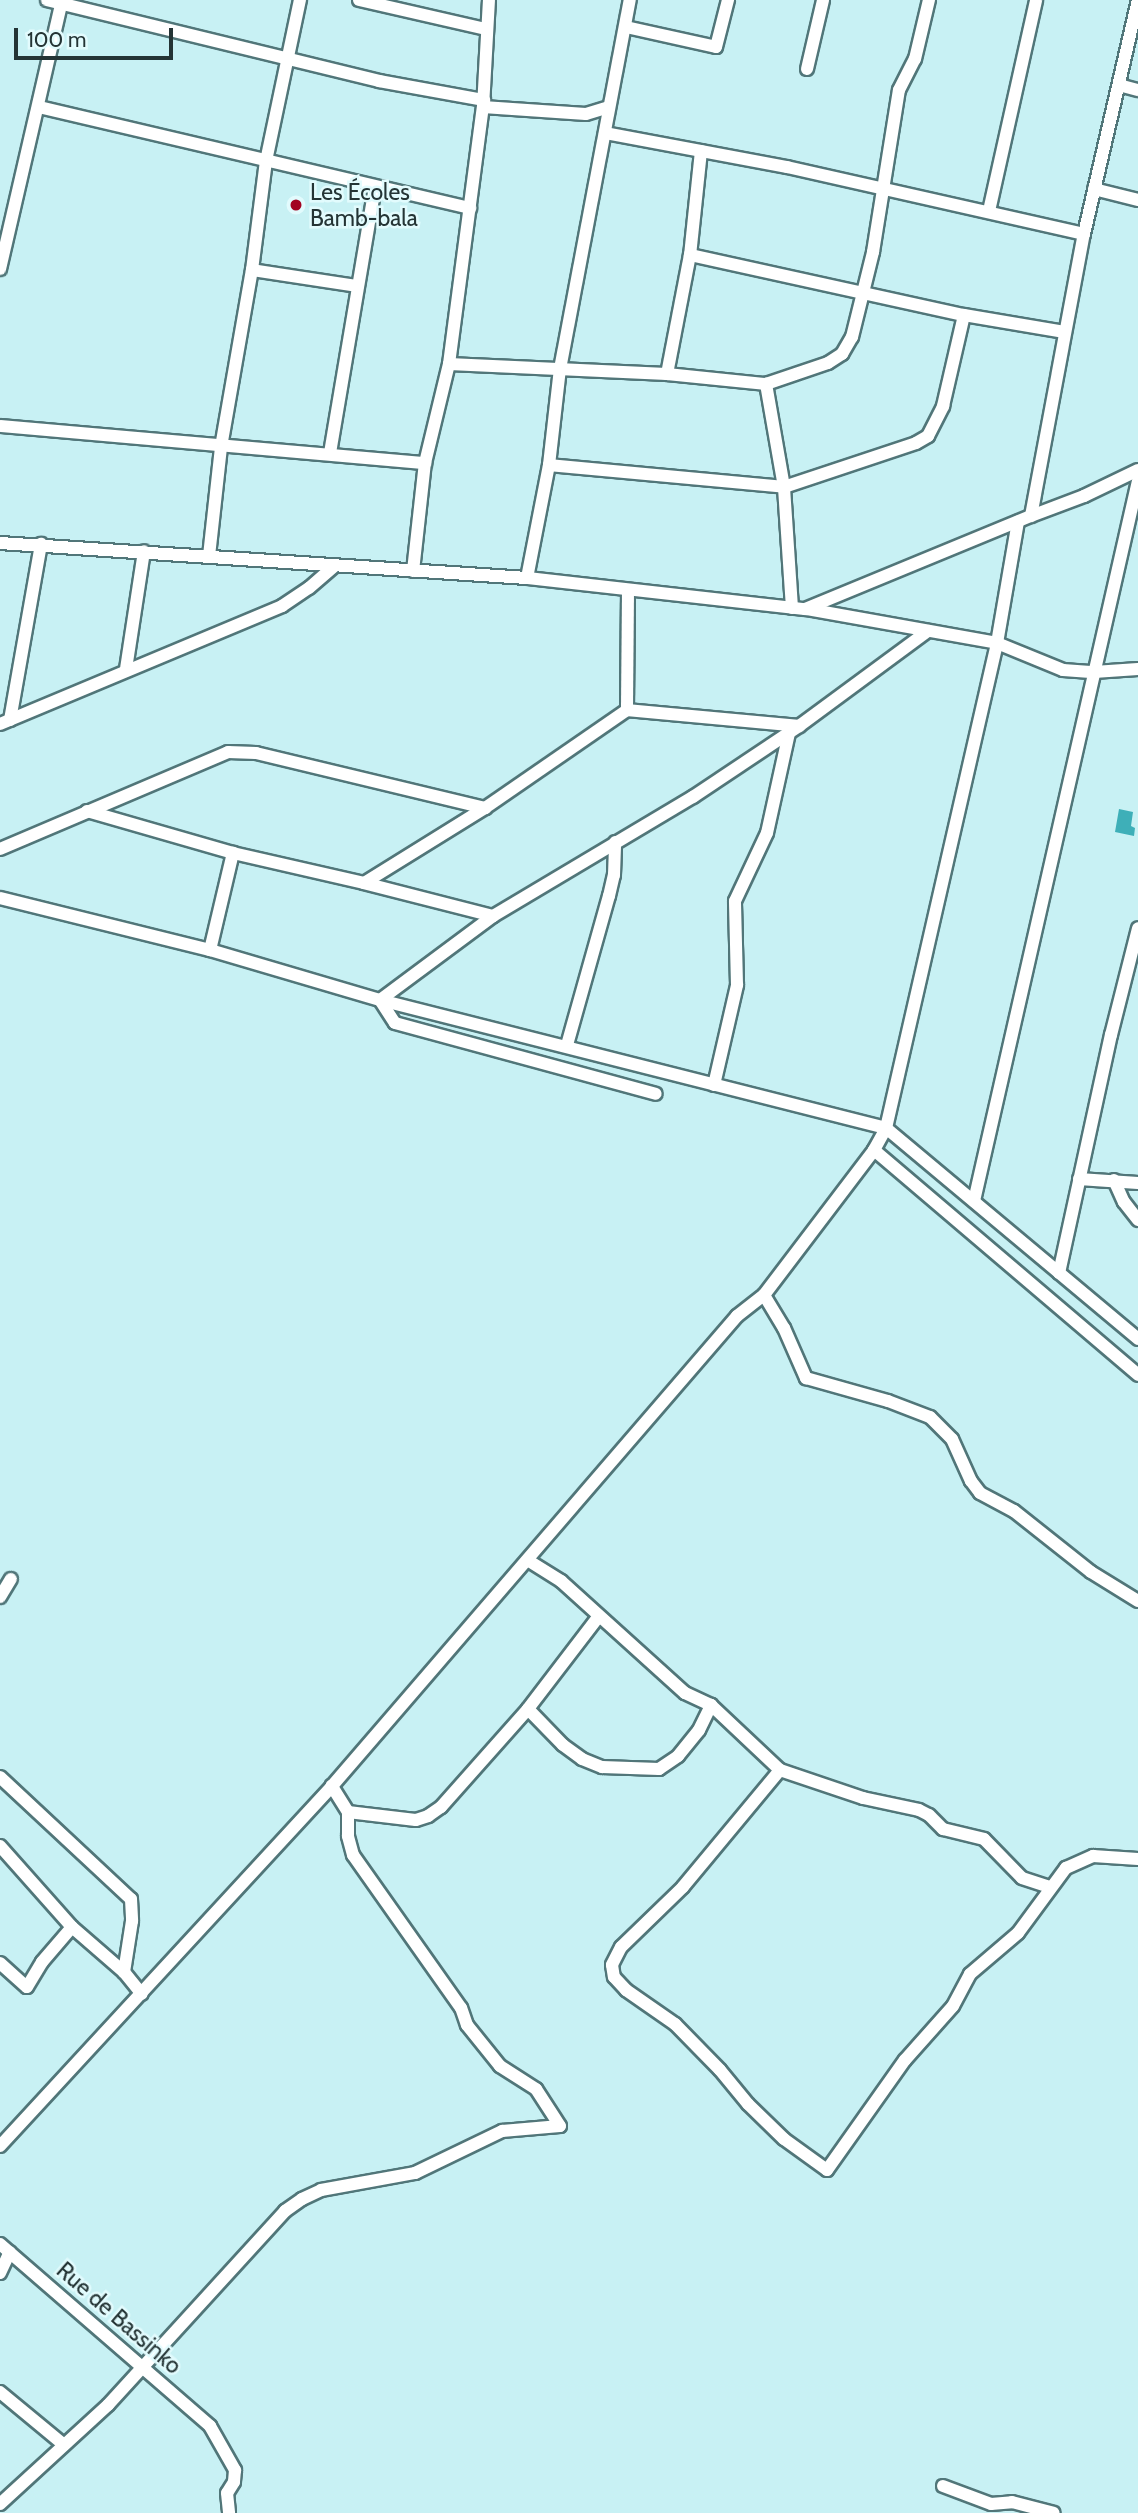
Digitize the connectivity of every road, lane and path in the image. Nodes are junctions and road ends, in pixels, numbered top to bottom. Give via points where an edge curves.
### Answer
1 (47, 0) edge
2 (300, 0) edge
3 (359, 0) edge
4 (489, 0) edge
5 (630, 0) edge
6 (728, 0) edge
7 (824, 0) edge
8 (929, 0) edge
9 (1035, 0) edge
10 (1138, 0) edge
11 (62, 2) edge
12 (626, 27) junction
13 (486, 29) junction
14 (289, 58) junction
15 (807, 69) dead end
16 (1119, 85) junction
17 (1138, 90) edge
18 (484, 103) junction
19 (39, 107) junction
20 (608, 107) junction
21 (605, 133) junction
22 (701, 151) junction
23 (266, 160) junction
24 (374, 188) junction
25 (882, 189) junction
26 (1094, 189) junction
27 (1138, 200) edge
28 (470, 208) junction
29 (989, 211) junction
30 (1084, 234) junction
31 (690, 255) junction
32 (0, 269) edge
33 (252, 270) junction
34 (356, 286) junction
35 (863, 291) junction
36 (964, 315) junction
37 (1065, 332) junction
38 (449, 364) junction
39 (560, 369) junction
40 (667, 374) junction
41 (766, 384) junction
42 (0, 426) edge
43 (221, 447) junction
44 (330, 453) junction
45 (425, 463) junction
46 (549, 465) junction
47 (1138, 470) edge
48 (1138, 481) edge
49 (784, 487) junction
50 (1031, 516) junction
51 (1134, 517) edge
52 (1017, 522) junction
53 (0, 543) edge
54 (41, 544) junction
55 (144, 551) junction
56 (209, 556) junction
57 (334, 566) junction
58 (413, 571) junction
59 (527, 578) junction
60 (628, 592) junction
61 (799, 608) junction
62 (928, 631) junction
63 (998, 643) junction
64 (126, 669) junction
65 (1138, 669) edge
66 (1094, 672) junction
67 (627, 710) junction
68 (5, 722) edge
69 (794, 729) junction
70 (485, 807) junction
71 (87, 811) junction
72 (615, 842) junction
73 (0, 849) edge
74 (233, 853) junction
75 (364, 883) junction
76 (0, 898) edge
77 (493, 916) junction
78 (1138, 928) edge
79 (210, 950) junction
80 (380, 1000) junction
81 (567, 1045) junction
82 (713, 1085) junction
83 (656, 1094) dead end
84 (886, 1128) junction
85 (874, 1150) junction
86 (1079, 1179) junction
87 (1114, 1180) junction
88 (1138, 1183) edge
89 (974, 1201) junction
90 (1138, 1220) edge
91 (1059, 1273) junction
92 (764, 1295) junction
93 (1138, 1339) edge
94 (1138, 1375) edge
95 (529, 1561) junction
96 (10, 1579) dead end
97 (0, 1597) edge
98 (1138, 1601) edge
99 (599, 1616) junction
100 (710, 1705) junction
101 (528, 1709) junction
102 (780, 1770) junction
103 (0, 1777) edge
104 (332, 1786) junction
105 (348, 1812) junction
106 (0, 1846) edge
107 (1138, 1859) edge
108 (1050, 1887) junction
109 (72, 1927) junction
110 (0, 1963) edge
111 (124, 1972) junction
112 (142, 1994) junction
113 (0, 2146) edge
114 (5, 2248) edge
115 (0, 2273) edge
116 (144, 2367) junction
117 (0, 2392) edge
118 (64, 2445) junction
119 (943, 2486) dead end
120 (0, 2504) edge
121 (229, 2513) edge
122 (1054, 2513) edge

1 - 11 street
2 - 14 street
3 - 13 street
4 - 13 street
5 - 12 street
6 - 12 street via 716,47
7 - 15 street
8 - 25 street via 915,59 899,90
9 - 29 street
10 - 16 street
11 - 14 street
11 - 19 street
12 - 20 street
13 - 18 street
14 - 18 street
14 - 23 street
16 - 17 street
16 - 26 street
18 - 20 street via 586,114
18 - 28 street
19 - 23 street
19 - 32 street
20 - 21 street
21 - 22 street
21 - 39 street
22 - 25 street
22 - 31 street
23 - 24 street
23 - 33 street
24 - 28 street
24 - 34 street
25 - 29 street
25 - 35 street
26 - 27 street
26 - 30 street
28 - 38 street
29 - 30 street
30 - 37 street
31 - 35 street
31 - 40 street
33 - 34 street
33 - 43 street
34 - 44 street
35 - 36 street
35 - 41 street via 852,337 842,354
36 - 37 street
36 - 49 street via 943,406 928,436
37 - 50 street
38 - 39 street
38 - 45 street
39 - 40 street
39 - 46 street
40 - 41 street
41 - 49 street
42 - 43 street
43 - 44 street
43 - 56 street
44 - 45 street
45 - 58 street
46 - 49 street
46 - 59 street
47 - 50 street
48 - 51 street
49 - 61 street
50 - 52 street
51 - 66 street
52 - 61 street
52 - 63 street
53 - 54 street
54 - 55 street
54 - 68 street
55 - 56 street
55 - 64 street
56 - 57 street
57 - 58 street
57 - 64 street via 282,606
58 - 59 street
59 - 60 street
60 - 61 street
60 - 67 street
61 - 62 street
62 - 63 street
62 - 69 street
63 - 66 street via 1047,665
63 - 84 street
64 - 68 street
65 - 66 street
66 - 89 street
67 - 69 street
67 - 70 street
69 - 72 street via 693,797
69 - 82 street via 767,833 735,901 737,985
70 - 71 street via 243,751 228,752
70 - 75 street
71 - 73 street
71 - 74 street
72 - 77 street
72 - 81 street via 614,875
74 - 75 street
74 - 79 street
75 - 77 street
76 - 79 street
77 - 80 street
78 - 86 street
79 - 80 street
80 - 81 street
80 - 83 street via 395,1023
81 - 82 street
82 - 84 street
84 - 85 street
84 - 89 street
85 - 92 street
85 - 94 street
86 - 87 street
86 - 91 street
87 - 88 street
87 - 90 street
89 - 91 street
91 - 93 street
92 - 95 street via 737,1316
92 - 98 street via 806,1378 930,1417 952,1439 980,1493 1014,1511 1091,1572
95 - 99 street via 561,1581
95 - 104 street
96 - 97 street
99 - 100 street via 685,1693
99 - 101 street
100 - 101 street via 699,1730 678,1756 659,1769 625,1770 582,1759
100 - 102 street
101 - 105 street via 429,1816 415,1820
102 - 108 street via 863,1798 919,1810 943,1829 984,1839 1022,1878
102 - 108 street via 684,1887 621,1947 612,1965 614,1977 626,1990 675,2024 784,2139 827,2170 911,2052 953,2006 970,1974 1018,1933
103 - 111 street via 131,1899
104 - 105 street
104 - 112 street
105 - 116 street via 353,1855 461,2008 467,2025 500,2066 536,2089 560,2126 502,2131 415,2173 335,2187 302,2199 285,2211
106 - 109 street
107 - 108 street via 1093,1856 1066,1868
109 - 110 street via 27,1987
109 - 111 street
111 - 112 street
112 - 113 street
114 - 115 street
114 - 116 street, Rue de Bassinko
116 - 118 street
116 - 121 street, Rue de Bassinko via 210,2426 235,2470 227,2493
117 - 118 street
118 - 120 street
119 - 122 street via 991,2504 1012,2502

